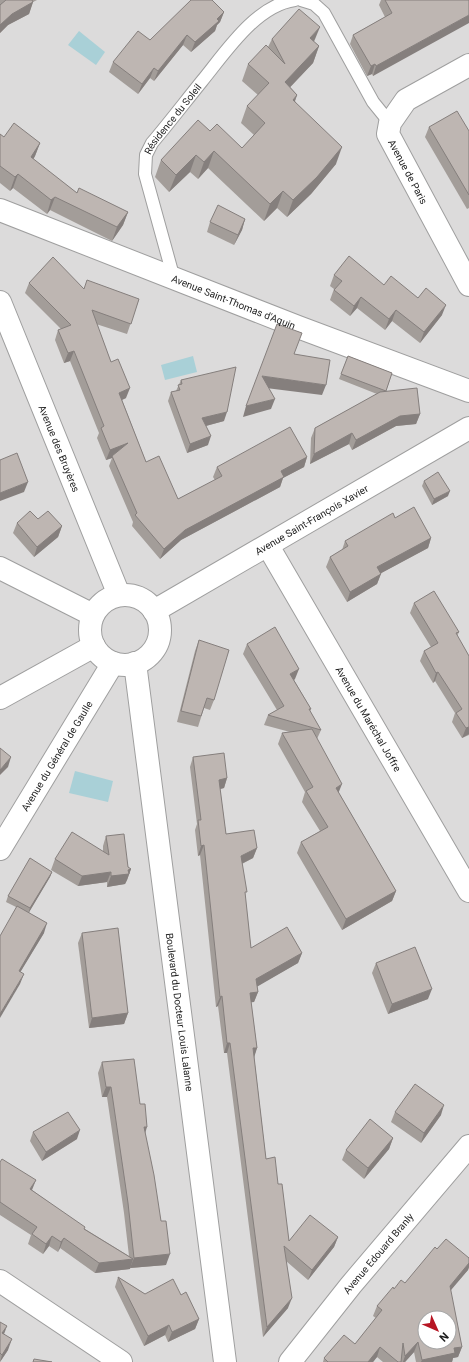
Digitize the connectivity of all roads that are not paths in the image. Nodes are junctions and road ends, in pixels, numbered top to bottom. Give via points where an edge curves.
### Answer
1 (295, 0) edge
2 (301, 0) edge
3 (469, 65) edge
4 (390, 123) junction
5 (0, 210) edge
6 (174, 279) junction
7 (469, 285) edge
8 (0, 302) edge
9 (469, 391) edge
10 (469, 428) edge
11 (268, 546) junction
12 (0, 568) edge
13 (119, 595) junction
14 (154, 611) junction
15 (93, 615) junction
16 (94, 646) junction
17 (113, 663) junction
18 (135, 663) junction
19 (0, 698) edge
20 (0, 849) edge
21 (469, 891) edge
22 (469, 1146) edge
23 (0, 1281) edge
24 (121, 1362) edge
25 (225, 1362) edge
26 (290, 1362) edge

1 - 6 lane, Résidence du Soleil via 286,1 244,30 152,143 146,155 145,174
2 - 4 lane via 314,4 324,14 373,102
3 - 4 street via 406,100
4 - 7 street, Avenue de Paris via 388,134
5 - 6 street, Avenue Saint-Thomas d'Aquin
6 - 9 street, Avenue Saint-Thomas d'Aquin
8 - 13 street, Avenue des Bruyères
10 - 11 street, Avenue Saint-François Xavier
11 - 14 street, Avenue Saint-François Xavier
11 - 21 street, Avenue du Maréchal Joffre
12 - 15 street
13 - 14 street via 139,598
13 - 15 street via 104,602
14 - 18 street via 159,626 157,642 145,658
15 - 16 street via 90,636
16 - 17 street via 98,653
16 - 19 street
17 - 18 street
17 - 20 street, Avenue du Général de Gaulle
18 - 25 street, Boulevard du Docteur Louis Lalanne
22 - 26 street, Avenue Edouard Branly via 351,1284
23 - 24 street

